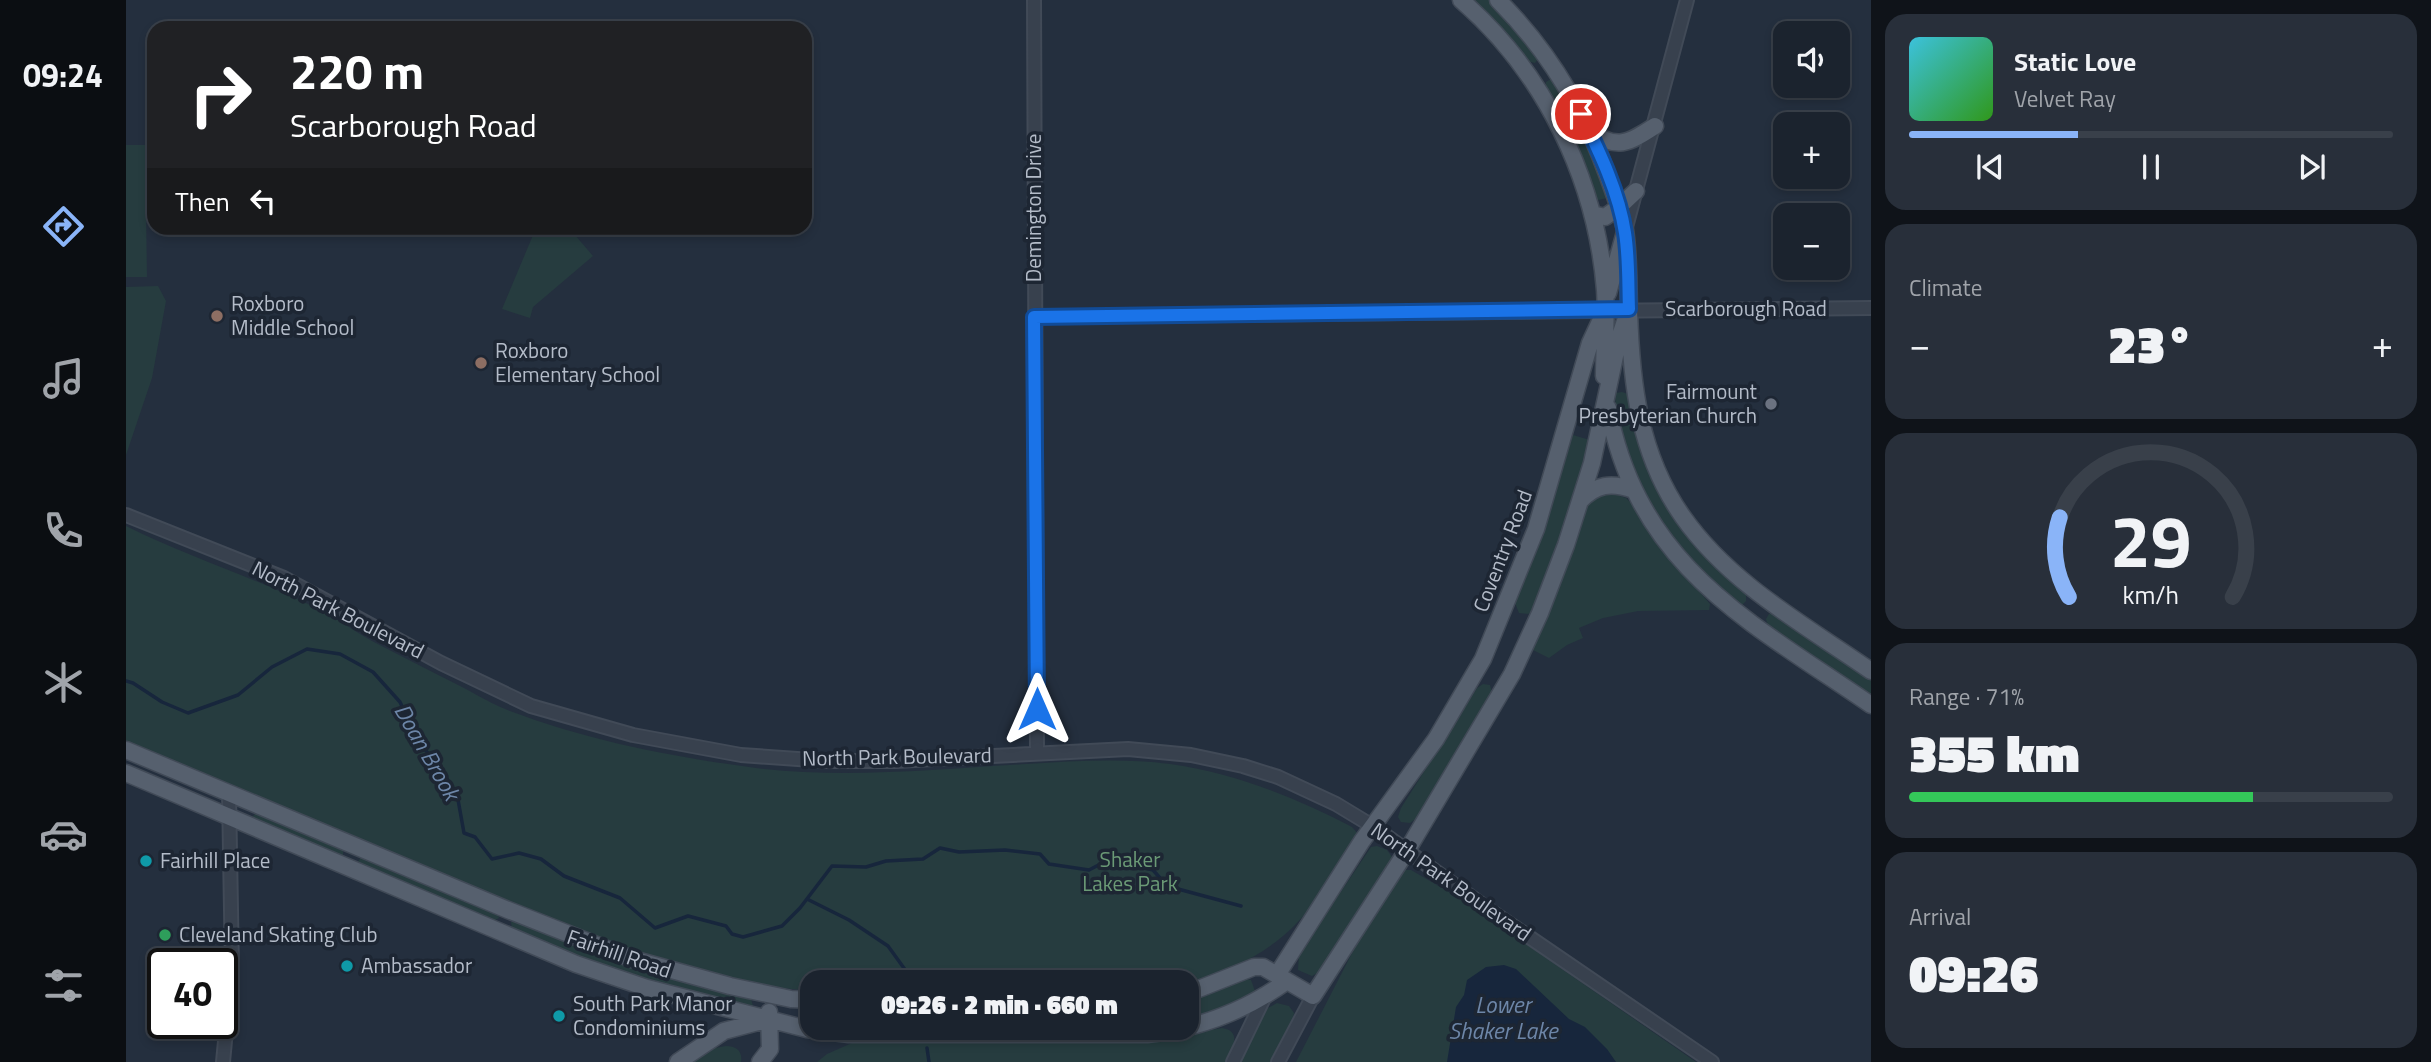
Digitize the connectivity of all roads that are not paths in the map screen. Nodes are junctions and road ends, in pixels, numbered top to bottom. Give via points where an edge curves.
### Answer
1 (1034, 0) edge
2 (1461, 0) edge
3 (1499, 0) edge
4 (1687, 0) edge
5 (1553, 66) junction
6 (1532, 79) junction
7 (1655, 126) junction
8 (1589, 130) junction
9 (1636, 191) junction
10 (1619, 207) junction
11 (1592, 214) junction
12 (1625, 232) junction
13 (1871, 308) edge
14 (1629, 309) junction
15 (1606, 310) junction
16 (1034, 317) junction
17 (1607, 399) junction
18 (1634, 490) junction
19 (1580, 501) junction
20 (126, 515) edge
21 (1871, 671) edge
22 (1871, 705) edge
23 (126, 750) edge
24 (1037, 752) junction
25 (126, 773) edge
26 (229, 794) junction
27 (229, 817) junction
28 (1374, 827) junction
29 (355, 846) junction
30 (1408, 849) junction
31 (346, 867) junction
32 (1282, 978) junction
33 (1199, 989) edge
34 (771, 996) junction
35 (1313, 996) junction
36 (1264, 998) junction
37 (800, 999) edge
38 (768, 1019) junction
39 (765, 1055) edge
40 (223, 1062) edge
41 (678, 1062) edge
42 (1233, 1062) edge
43 (1278, 1062) edge
44 (1712, 1062) edge

1 - 16 street, Demington Drive
2 - 6 main road via 1499,37
3 - 5 main road
4 - 7 street, Coventry Road
5 - 6 main road
5 - 8 main road
6 - 11 main road via 1569,145
7 - 8 main road via 1619,144
7 - 9 street, Coventry Road
8 - 10 main road
9 - 10 main road
9 - 12 street, Coventry Road
10 - 11 main road via 1605,217
10 - 12 main road
11 - 15 main road
12 - 14 main road
12 - 15 main road, Coventry Road
13 - 14 street, Scarborough Road
14 - 15 street, Scarborough Road
14 - 17 main road
14 - 21 main road via 1639,419 1658,474 1683,517 1737,576
15 - 16 street, Scarborough Road
15 - 17 main road
15 - 28 main road, Coventry Road via 1590,343 1536,529 1483,659 1436,739
16 - 24 street, Demington Drive
17 - 18 main road
17 - 19 main road
18 - 19 main road via 1602,486
18 - 22 main road via 1660,534 1703,584
19 - 30 main road via 1550,587 1512,674
20 - 24 street, North Park Boulevard via 284,578 531,706 621,732 741,755 826,761
23 - 26 main road, Fairhill Road
24 - 28 street, North Park Boulevard via 1128,749 1243,766 1309,790
25 - 27 main road, Fairhill Road
26 - 27 street
26 - 29 main road, Fairhill Road
27 - 31 main road, Fairhill Road
27 - 40 street via 232,968
28 - 30 street, North Park Boulevard
28 - 32 main road, Coventry Road
29 - 31 main road
29 - 34 main road, Fairhill Road via 632,959
30 - 35 main road
30 - 44 street, North Park Boulevard
31 - 38 main road, Fairhill Road via 576,964
32 - 33 main road via 1254,967
32 - 35 main road
32 - 36 main road, Fairhill Road
34 - 37 main road, Fairhill Road
34 - 38 main road
35 - 43 street
36 - 38 main road, Fairhill Road via 1223,1018 1147,1034 849,1034
36 - 42 street
38 - 39 main road
38 - 41 main road via 724,1031

